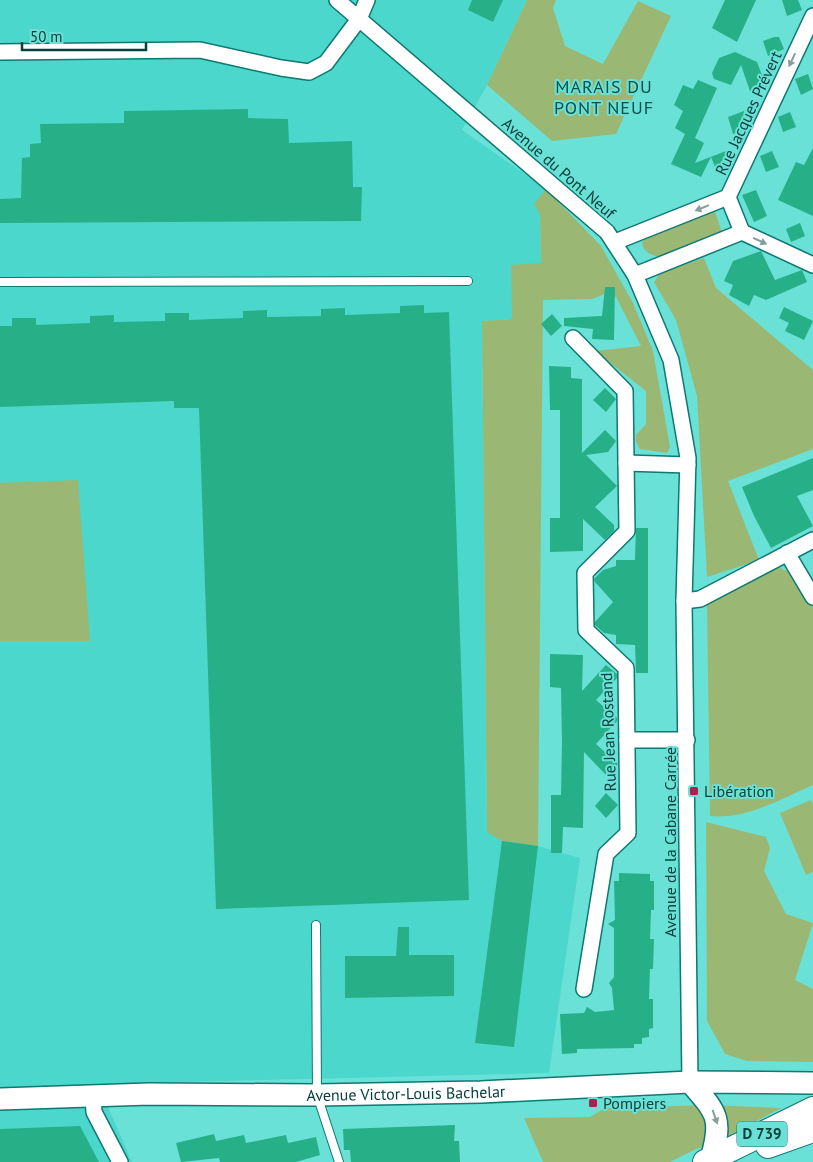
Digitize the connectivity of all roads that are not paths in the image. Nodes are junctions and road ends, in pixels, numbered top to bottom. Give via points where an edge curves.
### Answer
1 (338, 0) edge
2 (367, 0) edge
3 (813, 16) edge
4 (359, 19) junction
5 (0, 52) edge
6 (728, 197) junction
7 (742, 232) junction
8 (615, 242) junction
9 (813, 265) edge
10 (635, 275) junction
11 (468, 280) dead end
12 (0, 282) edge
13 (573, 338) dead end
14 (626, 463) junction
15 (688, 464) junction
16 (813, 540) edge
17 (787, 553) junction
18 (813, 597) edge
19 (684, 601) junction
20 (627, 740) junction
21 (687, 740) junction
22 (316, 925) dead end
23 (584, 989) dead end
24 (690, 1082) junction
25 (813, 1083) edge
26 (317, 1095) junction
27 (94, 1097) junction
28 (0, 1099) edge
29 (813, 1109) edge
30 (813, 1130) edge
31 (712, 1161) edge
32 (120, 1162) edge
33 (339, 1162) edge

1 - 4 street, Avenue du Pont Neuf
2 - 4 street
3 -> 6 street, Rue Jacques Prévert
4 - 5 street via 326,64 309,72 200,50
4 - 8 street, Avenue du Pont Neuf
6 - 7 street
6 -> 8 street, Rue Jacques Prévert
7 -> 9 street
7 - 10 street
8 - 10 street, Avenue du Pont Neuf
10 - 15 street, Avenue du Pont Neuf via 671,360
11 - 12 lane
13 - 14 street, Rue Jean Rostand via 625,391
14 - 15 street
14 - 20 street, Rue Jean Rostand via 627,531 585,573 586,630 626,668
15 - 19 street, Avenue du Pont Neuf
16 - 17 street
17 - 18 street
17 - 19 street via 700,599
19 - 21 street, Avenue de la Cabane Carrée
20 - 21 street
20 - 23 street, Rue Jean Rostand via 628,833 606,854
21 - 24 street, Avenue de la Cabane Carrée
22 - 26 lane
24 - 25 main road, Avenue Victor-Louis Bachelar
24 - 26 main road, Avenue Victor-Louis Bachelar via 481,1092
24 -> 31 main road via 710,1105 716,1118 718,1130
26 - 27 main road, Avenue Victor-Louis Bachelar via 149,1094
26 - 33 lane
27 - 28 main road, Avenue Victor-Louis Bachelar
27 - 32 street via 94,1112
29 - 31 main road, D 739
30 - 31 main road, D 739

